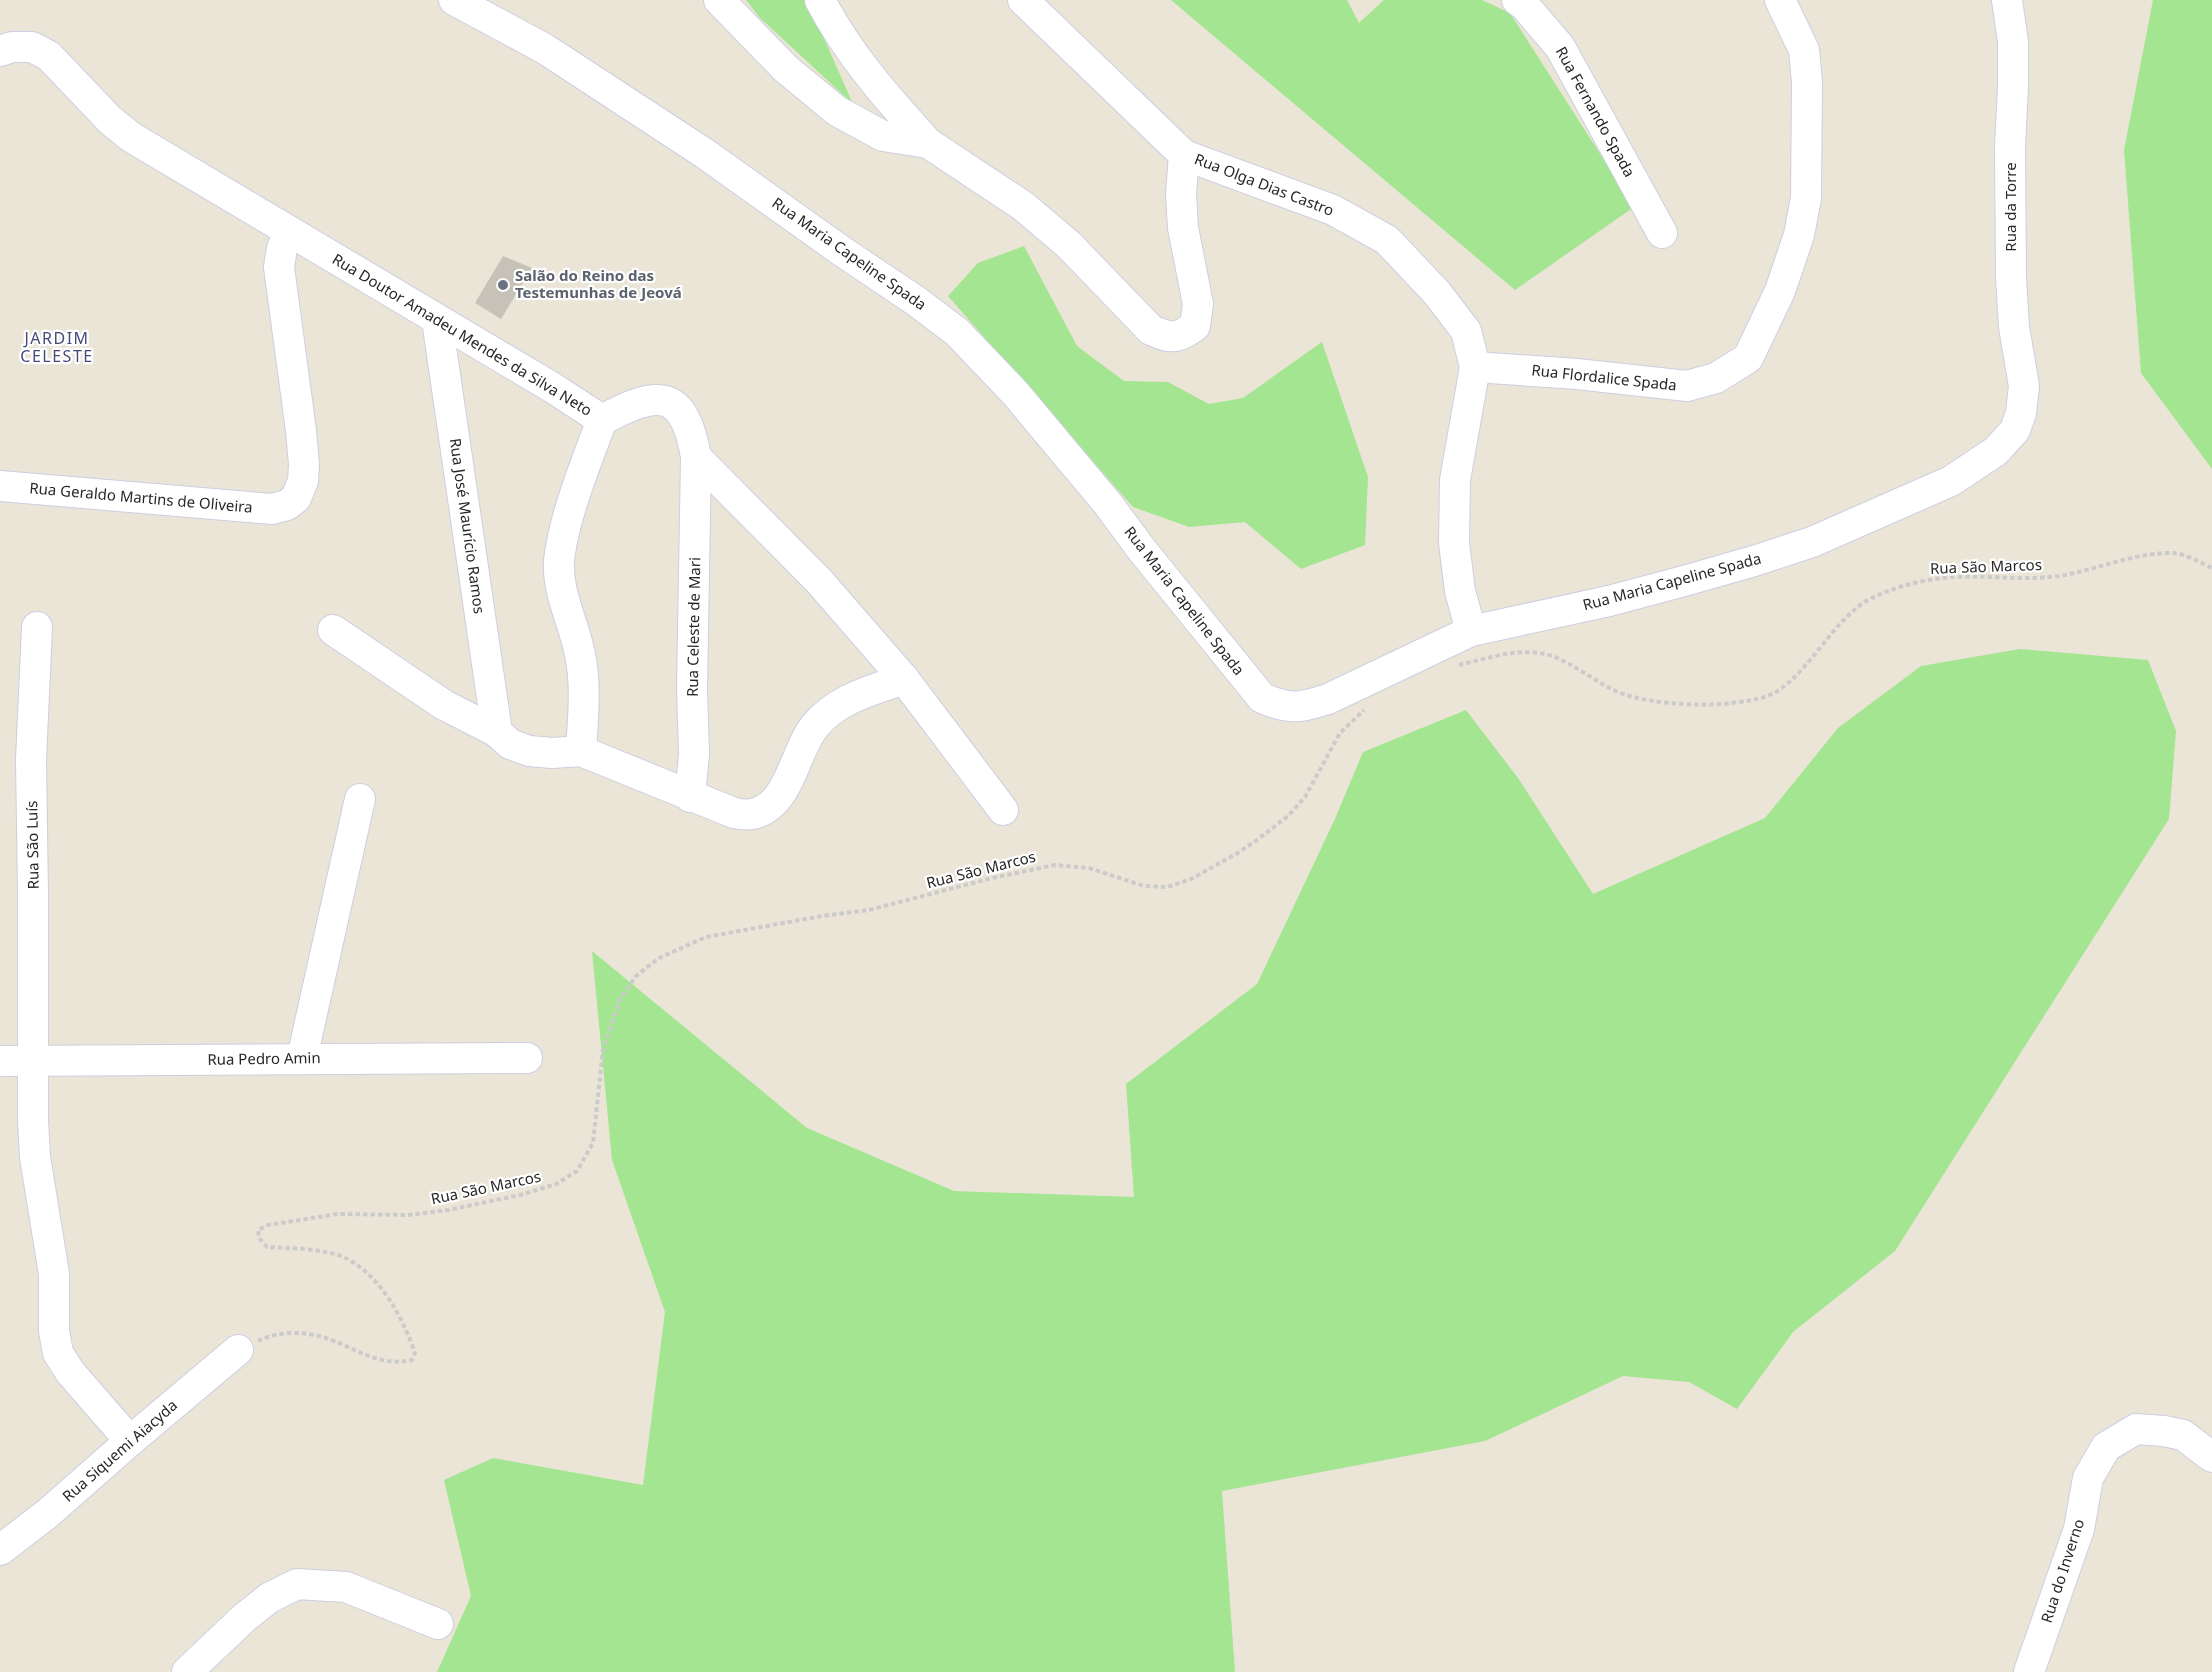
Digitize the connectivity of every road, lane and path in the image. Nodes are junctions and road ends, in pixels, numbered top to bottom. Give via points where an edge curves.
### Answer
1 (453, 0) edge
2 (719, 0) edge
3 (820, 0) edge
4 (1023, 0) edge
5 (1517, 0) edge
6 (1780, 0) edge
7 (2007, 0) edge
8 (0, 51) edge
9 (928, 143) junction
10 (1184, 155) junction
11 (289, 232) junction
12 (1662, 233) dead end
13 (437, 320) junction
14 (1475, 367) junction
15 (2021, 413) joint
16 (602, 420) junction
17 (696, 457) junction
18 (0, 486) edge
19 (2212, 568) edge
20 (37, 627) dead end
21 (333, 630) dead end
22 (1471, 631) junction
23 (1454, 667) dead end
24 (904, 679) junction
25 (1371, 706) dead end
26 (497, 732) junction
27 (581, 751) junction
28 (690, 797) junction
29 (360, 799) dead end
30 (1003, 810) dead end
31 (302, 1058) junction
32 (527, 1058) dead end
33 (0, 1061) edge
34 (34, 1062) junction
35 (238, 1350) joint
36 (130, 1441) junction
37 (2212, 1457) edge
38 (0, 1550) edge
39 (438, 1624) dead end
40 (187, 1672) edge
41 (2029, 1672) edge

1 - 22 street, Rua Maria Capeline Spada via 545,48 704,153 957,332 1016,394 1108,504 1262,698 1292,708 1307,706
2 - 9 street via 786,69 837,111 883,136
3 - 9 street via 835,29 881,92
4 - 10 street, Rua Olga Dias Castro
5 - 12 street, Rua Fernando Spada via 1560,47
6 - 14 street, Rua Flordalice Spada via 1804,51 1806,198 1780,291 1748,358 1716,378 1687,386
7 - 15 street, Rua da Torre via 2013,42 2011,278 2024,386
8 - 11 street, Rua Doutor Amadeu Mendes da Silva Neto via 32,47 49,56 131,137
9 - 10 street via 1023,206 1069,245 1151,330 1167,337 1182,336 1195,326 1198,304 1183,228
10 - 14 street, Rua Olga Dias Castro via 1334,210 1387,240 1437,293 1466,331
11 - 13 street, Rua Doutor Amadeu Mendes da Silva Neto
11 - 18 street, Rua Geraldo Martins de Oliveira via 279,267 303,453 303,481 297,498 287,505 262,509
13 - 16 street, Rua Doutor Amadeu Mendes da Silva Neto
13 - 26 street, Rua José Maurício Ramos
14 - 22 street, Rua Olga Dias Castro via 1455,480 1454,543 1460,591
15 - 22 street, Rua Maria Capeline Spada via 2015,430 1996,452 1951,481 1812,542 1609,601
16 - 17 street, Rua Doutor Amadeu Mendes da Silva Neto via 642,401 659,399 675,404 685,417
16 - 27 street via 565,529 559,562 563,597 584,681
17 - 24 street via 819,581
17 - 28 street, Rua Celeste de Mari via 694,754
19 - 23 path, Rua São Marcos via 2177,553 2034,579 1957,577 1892,589 1866,601 1838,625 1792,680 1770,696 1743,703 1660,702 1618,692 1553,656 1532,652 1506,653
20 - 34 street, Rua São Luís via 31,760
21 - 26 street via 444,705
24 - 28 street via 835,707 821,719 803,745 786,787 773,803 753,814 734,813
24 - 30 street
25 - 35 path, Rua São Marcos via 1340,733 1305,797 1288,816 1257,840 1184,882 1168,887 1144,886 1089,868 1055,866 869,910 706,937 659,958 636,976 620,999 603,1049 593,1143 577,1171 556,1185 520,1196 448,1210 409,1215 338,1214 287,1221 258,1230 267,1247 340,1255 362,1269 398,1315 415,1353 412,1360 397,1363 363,1354 331,1339 299,1333 269,1335
26 - 27 street via 510,744 529,751
27 - 28 street
29 - 31 street
31 - 32 street, Rua Pedro Amin
31 - 34 street, Rua Pedro Amin
33 - 34 street, Rua Pedro Amin
34 - 36 street, Rua São Luís via 35,1157 54,1274 58,1353
35 - 36 street, Rua Siquemi Aiacyda
36 - 38 street, Rua Siquemi Aiacyda
37 - 41 street, Rua do Inverno via 2183,1435 2164,1431 2136,1429 2106,1447 2088,1478 2079,1529
39 - 40 street via 346,1587 297,1584 269,1598 244,1618

